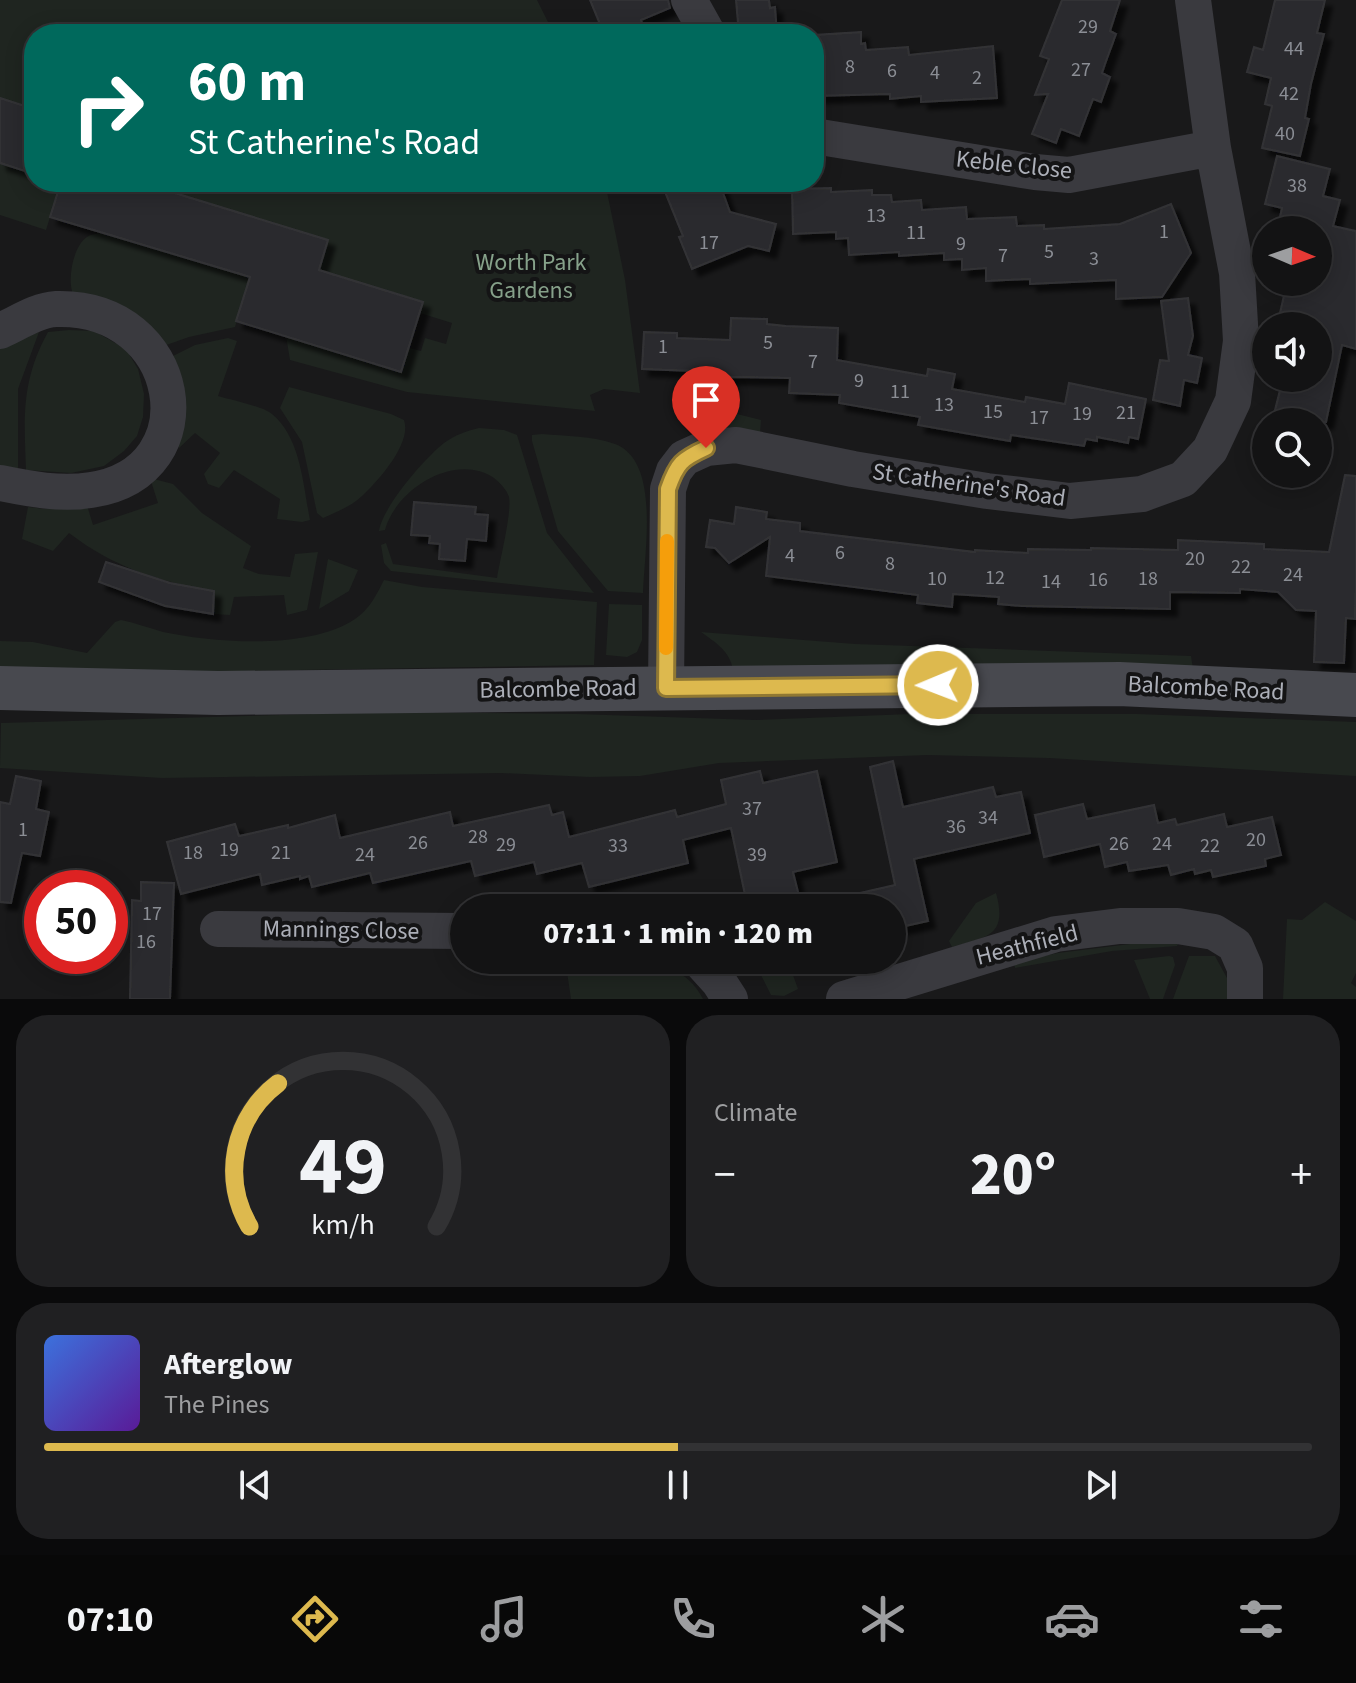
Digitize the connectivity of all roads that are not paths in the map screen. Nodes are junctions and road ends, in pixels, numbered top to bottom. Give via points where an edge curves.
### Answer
1 (689, 0) edge
2 (1193, 0) edge
3 (702, 24) edge
4 (824, 138) edge
5 (1213, 148) junction
6 (0, 331) edge
7 (0, 483) edge
8 (0, 688) edge
9 (666, 688) junction
10 (1356, 695) edge
11 (218, 929) dead end
12 (450, 931) edge
13 (712, 974) edge
14 (730, 999) edge
15 (844, 999) edge
16 (1245, 999) edge

1 - 3 street
2 - 5 street, St Catherine's Road
4 - 5 street, Keble Close via 1069,175
5 - 9 street, St Catherine's Road via 1237,273 1241,341 1233,401 1210,450 1183,479 1142,494 1070,501 853,469 736,445 706,448 684,458 668,489
6 - 7 street via 54,309 115,320 154,356 165,377 168,403 166,428 155,453 119,482 61,492
8 - 9 main road, Balcombe Road via 218,693
9 - 10 main road, Balcombe Road via 1119,684
11 - 12 street, Mannings Close
13 - 14 street
15 - 16 street, Heathfield via 1056,934 1120,926 1214,932 1235,945 1245,968

